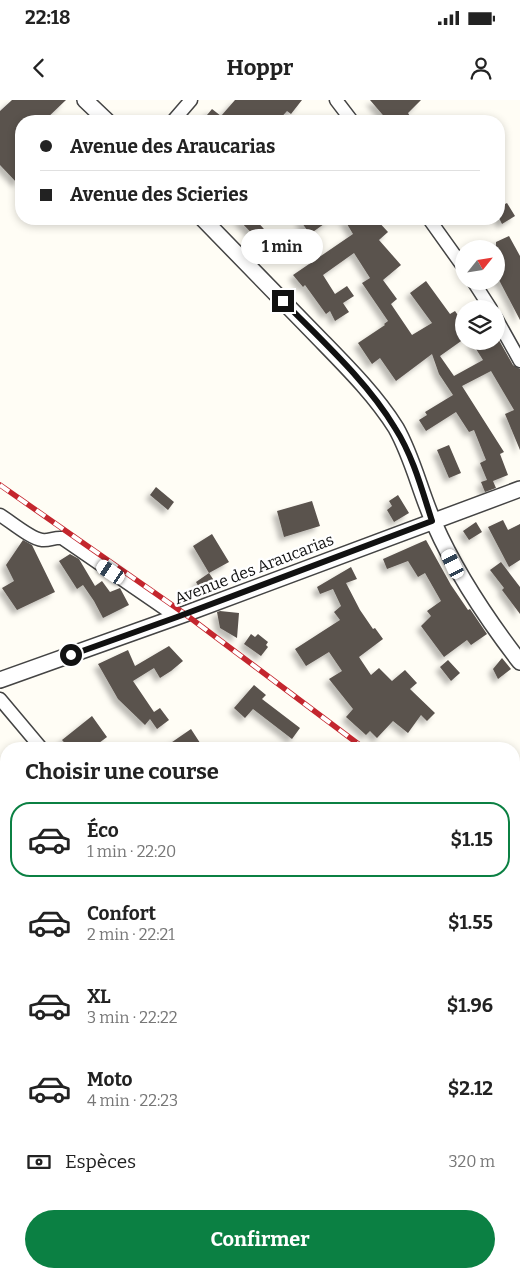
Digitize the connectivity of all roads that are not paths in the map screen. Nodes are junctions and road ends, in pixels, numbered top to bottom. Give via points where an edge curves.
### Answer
1 (85, 100) edge
2 (191, 100) edge
3 (336, 100) edge
4 (101, 115) edge
5 (178, 115) edge
6 (347, 115) edge
7 (209, 225) edge
8 (433, 225) edge
9 (455, 255) edge
10 (505, 334) edge
11 (520, 361) edge
12 (520, 489) edge
13 (0, 515) edge
14 (432, 521) junction
15 (177, 617) junction
16 (520, 662) edge
17 (0, 680) edge
18 (0, 699) edge
19 (36, 742) edge

1 - 4 street
2 - 5 street
3 - 6 street
7 - 14 street via 349,370 396,428
8 - 9 street
10 - 11 street
12 - 14 street, Avenue des Araucarias
13 - 15 street via 41,540 62,538
14 - 15 street, Avenue des Araucarias
14 - 16 street via 453,564
15 - 17 street, Avenue des Araucarias
18 - 19 street

